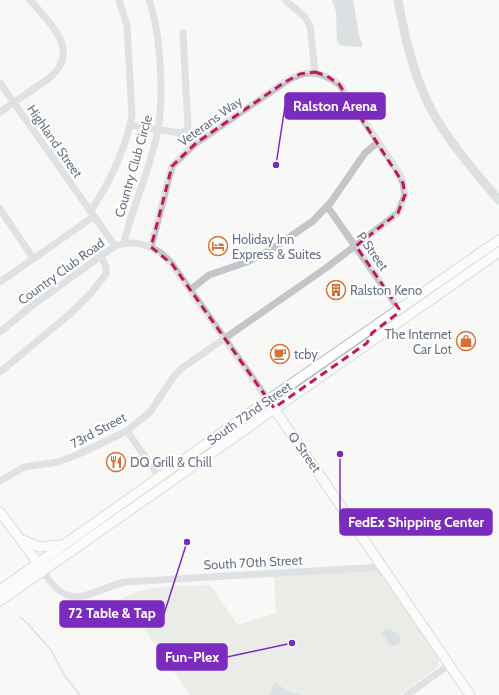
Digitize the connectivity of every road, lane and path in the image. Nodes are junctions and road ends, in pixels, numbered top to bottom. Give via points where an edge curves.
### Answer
1 (119, 0) edge
2 (149, 0) edge
3 (284, 0) edge
4 (33, 1) edge
5 (183, 33) dead end
6 (315, 72) junction
7 (0, 83) edge
8 (13, 103) junction
9 (0, 112) edge
10 (130, 125) junction
11 (158, 130) junction
12 (378, 142) junction
13 (327, 206) junction
14 (0, 209) edge
15 (92, 214) junction
16 (499, 240) edge
17 (124, 243) junction
18 (116, 246) junction
19 (356, 246) junction
20 (151, 247) junction
21 (499, 252) edge
22 (100, 257) junction
23 (33, 258) junction
24 (0, 282) edge
25 (190, 290) junction
26 (398, 309) junction
27 (0, 332) edge
28 (225, 338) junction
29 (367, 343) junction
30 (0, 372) edge
31 (268, 400) junction
32 (274, 408) junction
33 (127, 431) junction
34 (159, 477) junction
35 (0, 481) edge
36 (165, 485) junction
37 (0, 512) edge
38 (22, 540) junction
39 (63, 544) junction
40 (37, 562) junction
41 (382, 567) junction
42 (43, 570) junction
43 (0, 590) edge
44 (0, 601) edge
45 (449, 665) junction
46 (407, 695) edge
47 (470, 695) edge

1 - 10 street via 127,26 132,105
2 - 11 street, Country Club Circle via 156,26 159,64 161,106
3 - 6 street via 305,17 310,26
4 - 8 street via 60,37 64,56 56,73
5 - 11 street via 188,128 180,133
6 - 12 street via 339,84
6 - 20 street, Veterans Way via 300,74 285,82 196,143 172,166
7 - 8 street, Highland Street
8 - 9 street
8 - 15 street, Highland Street
10 - 11 street
10 - 15 street via 115,170
11 - 17 street, Country Club Circle
12 - 13 street via 365,153
12 - 19 street, 73rd Street via 399,173 405,195 398,213
13 - 19 street, P Street
13 - 25 street via 312,221 272,249 210,276
14 - 23 street
15 - 18 street, Country Club Road
15 - 23 street
16 - 26 main road, South 72nd Street
17 - 18 street, Q Street
17 - 20 street, Q Street
18 - 22 street, Country Club Road
19 - 26 street, P Street
19 - 28 street, 73rd Street
20 - 25 street, Q Street via 167,258
21 - 29 main road, South 72nd Street
22 - 27 street, Country Club Road
22 - 30 street via 106,267 106,274 91,293
23 - 24 street
25 - 28 street, Q Street
26 - 29 main road via 396,315 372,333
26 - 31 main road, South 72nd Street
28 - 31 street, Q Street
28 - 33 street, 73rd Street via 182,368 150,412
29 - 32 main road, South 72nd Street
31 - 32 main road, Q Street
31 - 34 main road, South 72nd Street
32 - 36 main road, South 72nd Street
32 - 41 main road, Q Street
33 - 34 street
33 - 35 street, 73rd Street via 58,462 24,467
34 - 36 street
34 - 39 main road, South 72nd Street
36 - 42 main road, South 72nd Street
37 - 38 main road
38 - 39 main road via 40,547
38 - 40 main road
39 - 40 main road, South 72nd Street
40 - 42 main road
40 - 43 main road, South 72nd Street
41 - 42 street, South 70th Street via 125,582 77,597 58,589
41 - 45 main road, Q Street
42 - 44 main road, South 72nd Street
45 - 46 street
45 - 47 main road, Q Street

